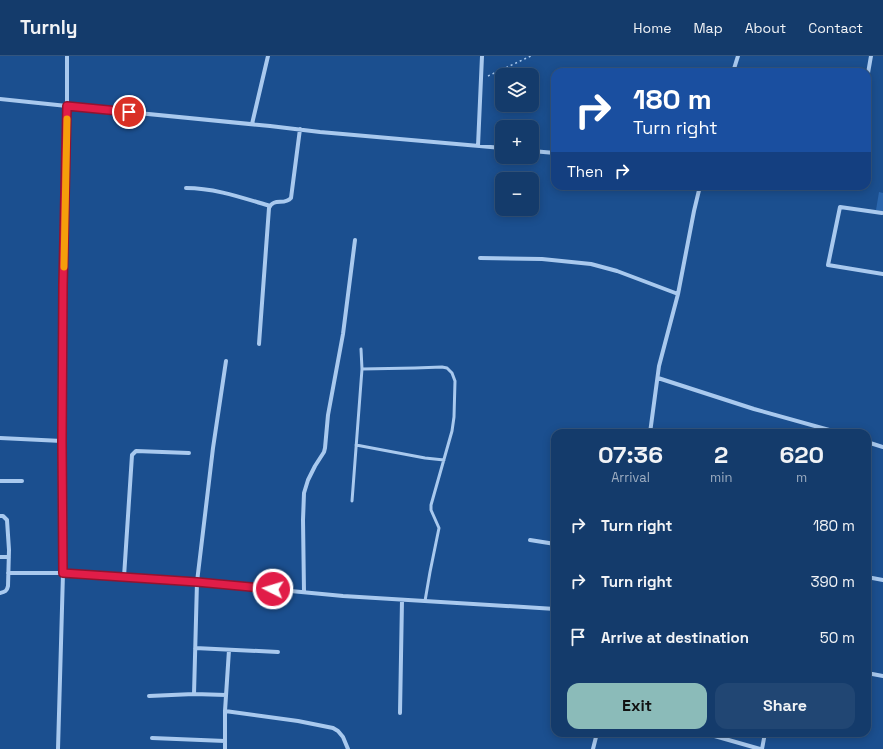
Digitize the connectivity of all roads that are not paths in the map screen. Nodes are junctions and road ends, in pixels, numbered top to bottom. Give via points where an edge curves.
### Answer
1 (67, 56) edge
2 (268, 56) edge
3 (482, 56) edge
4 (738, 56) edge
5 (871, 56) edge
6 (734, 68) edge
7 (869, 68) edge
8 (0, 99) edge
9 (67, 106) junction
10 (252, 124) junction
11 (300, 129) junction
12 (478, 146) junction
13 (495, 147) edge
14 (539, 152) edge
15 (551, 153) edge
16 (186, 188) dead end
17 (699, 190) edge
18 (270, 206) junction
19 (882, 213) edge
20 (355, 240) dead end
21 (480, 258) dead end
22 (883, 274) edge
23 (678, 294) junction
24 (259, 344) dead end
25 (361, 349) dead end
26 (226, 361) dead end
27 (362, 369) junction
28 (658, 378) junction
29 (651, 429) edge
30 (826, 429) edge
31 (0, 438) edge
32 (62, 441) junction
33 (871, 443) edge
34 (356, 445) junction
35 (883, 447) edge
36 (189, 453) dead end
37 (444, 460) junction
38 (0, 480) edge
39 (22, 481) dead end
40 (352, 501) dead end
41 (0, 516) edge
42 (530, 540) dead end
43 (551, 543) edge
44 (0, 557) edge
45 (9, 557) junction
46 (8, 572) junction
47 (63, 573) junction
48 (124, 577) junction
49 (871, 578) edge
50 (883, 580) edge
51 (197, 582) junction
52 (304, 592) junction
53 (0, 593) edge
54 (402, 600) junction
55 (425, 601) junction
56 (551, 609) edge
57 (195, 648) junction
58 (229, 650) junction
59 (278, 652) dead end
60 (871, 674) edge
61 (883, 676) edge
62 (194, 694) junction
63 (226, 695) junction
64 (149, 696) dead end
65 (225, 711) junction
66 (400, 714) dead end
67 (596, 737) edge
68 (718, 737) edge
69 (764, 737) edge
70 (152, 738) dead end
71 (225, 741) junction
72 (58, 749) edge
73 (225, 749) edge
74 (348, 749) edge
75 (593, 749) edge
76 (761, 749) edge

1 - 9 street
2 - 10 street
3 - 12 street
4 - 6 street
5 - 7 street
8 - 9 street
9 - 10 street
9 - 32 street
10 - 11 street
11 - 12 street
11 - 18 street via 290,201 273,203
12 - 13 street
14 - 15 street
16 - 18 street via 200,188
17 - 23 street
18 - 24 street
19 - 22 street via 840,207 828,265
20 - 52 street via 325,448 304,493
21 - 23 street via 542,259 591,264
23 - 28 street
25 - 27 lane
26 - 51 street via 212,448
27 - 34 lane
27 - 37 lane via 442,367 452,373 455,381 454,417
28 - 29 street
28 - 30 street
31 - 32 street
32 - 47 street
33 - 35 street
34 - 37 lane
34 - 40 lane
36 - 48 street via 136,451 132,455
37 - 55 lane via 431,505 439,528
38 - 39 street
41 - 45 street via 6,520
42 - 43 street
44 - 45 street
45 - 46 street
46 - 47 street
46 - 53 street via 7,590
47 - 48 street
47 - 72 street
48 - 51 street
49 - 50 street
51 - 52 street
51 - 57 street
52 - 54 street
54 - 55 street
54 - 66 street
55 - 56 street
57 - 58 street
57 - 62 street
58 - 59 street
58 - 63 street
60 - 61 street
62 - 63 street
62 - 64 street
63 - 65 street
65 - 71 street
65 - 74 street via 333,728 343,737
67 - 75 street
68 - 76 street
69 - 76 street
70 - 71 street
71 - 73 street

